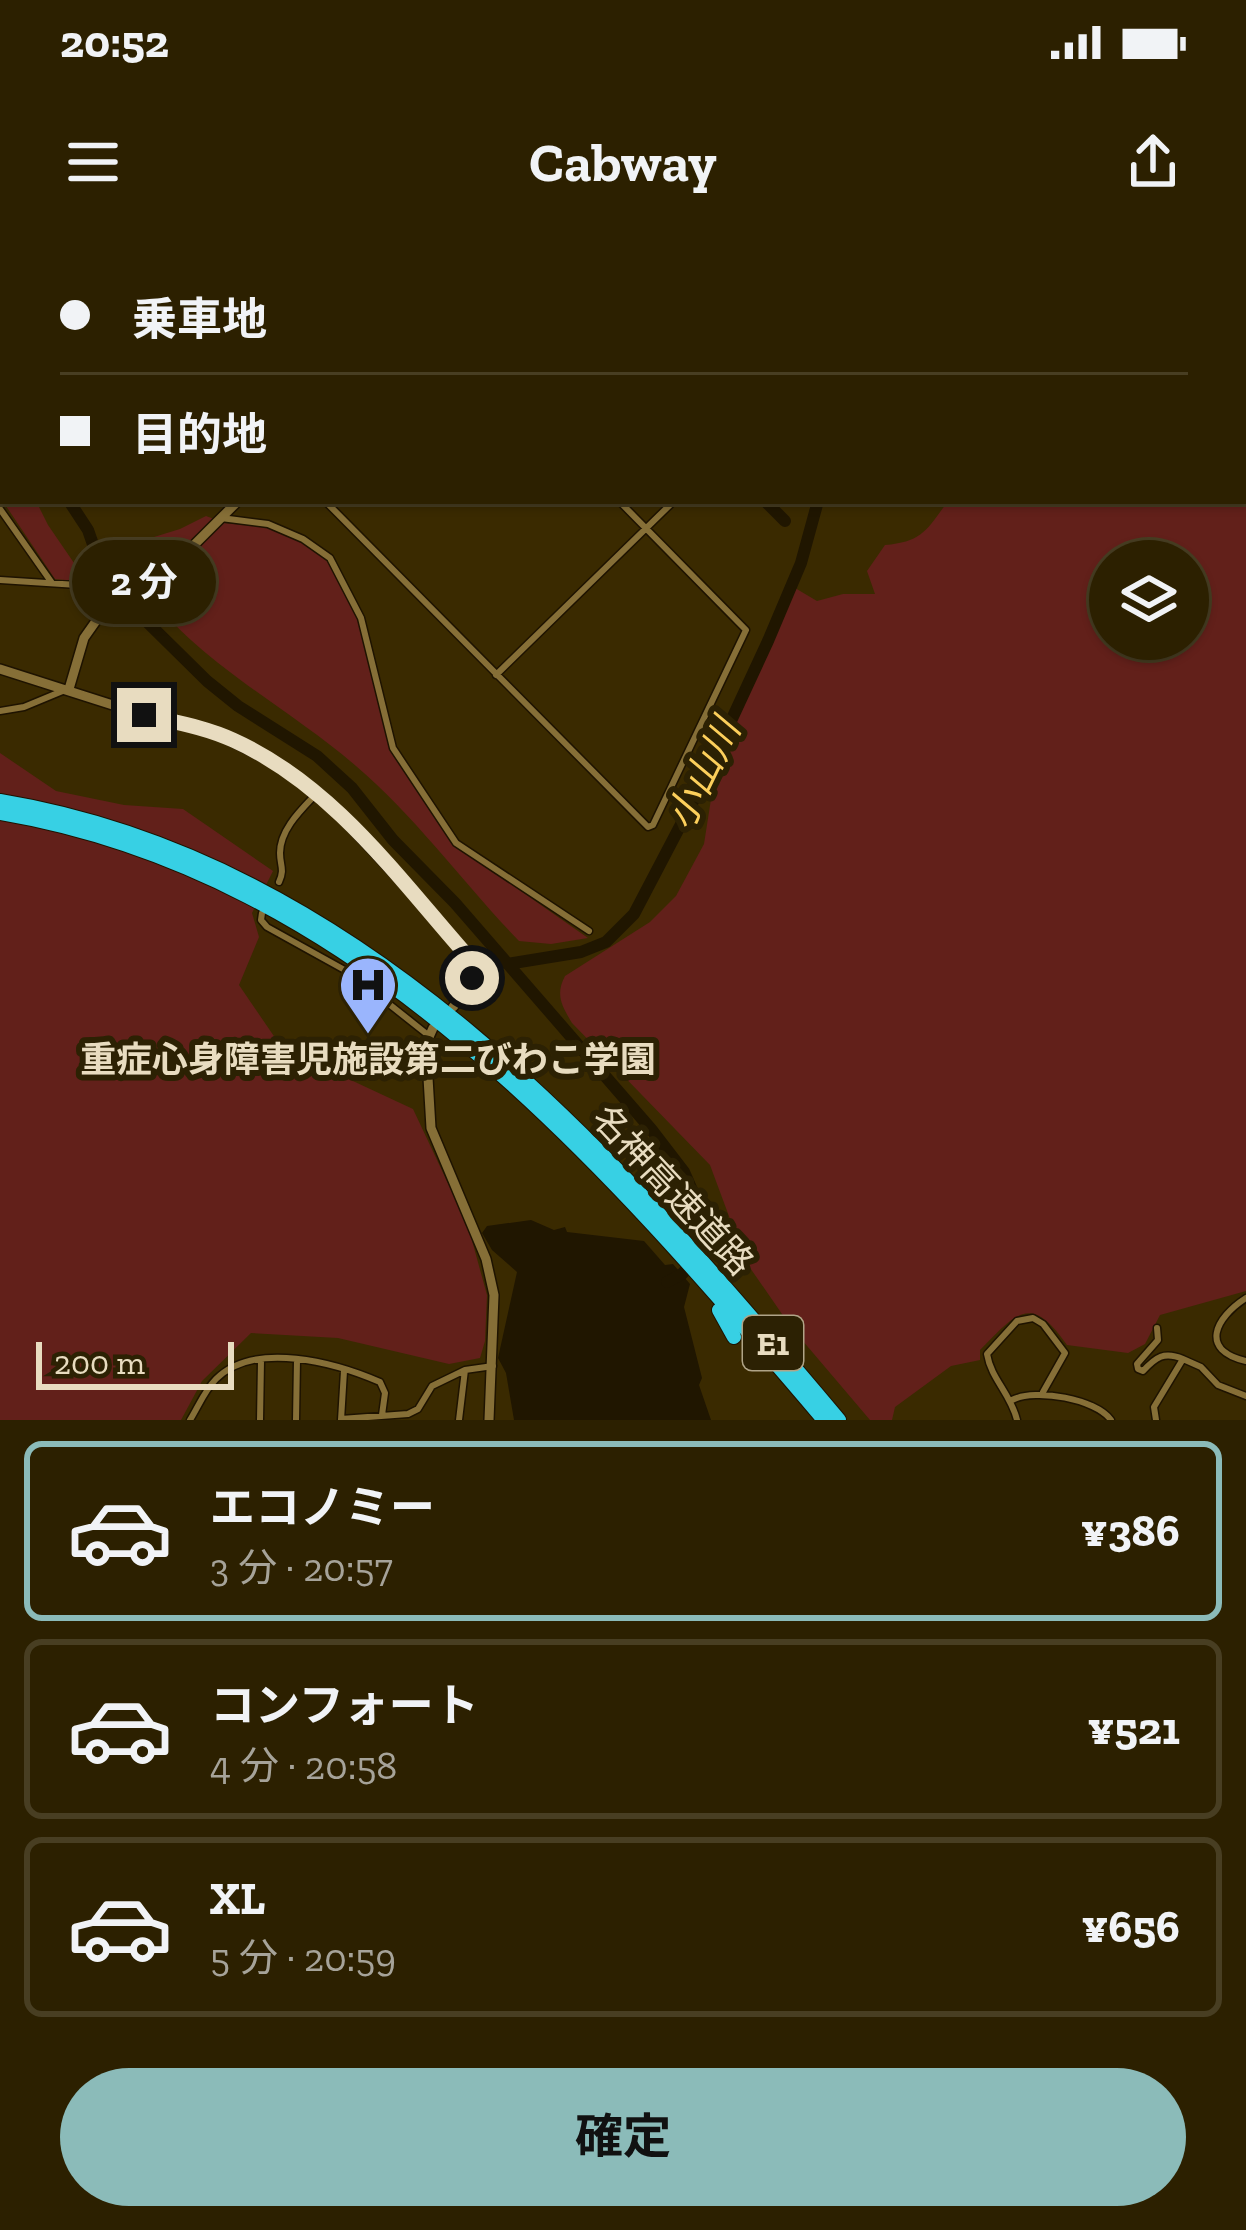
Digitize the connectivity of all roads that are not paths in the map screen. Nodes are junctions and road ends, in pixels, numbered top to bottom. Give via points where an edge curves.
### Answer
1 (235, 504) edge
2 (328, 504) edge
3 (622, 504) edge
4 (671, 504) edge
5 (0, 509) edge
6 (220, 518) junction
7 (646, 529) junction
8 (0, 580) edge
9 (54, 586) junction
10 (112, 607) junction
11 (0, 669) edge
12 (496, 675) junction
13 (69, 689) junction
14 (0, 711) edge
15 (317, 793) junction
16 (0, 802) edge
17 (0, 813) edge
18 (279, 882) dead end
19 (262, 913) dead end
20 (589, 932) dead end
21 (453, 1007) dead end
22 (430, 1032) joint
23 (685, 1253) junction
24 (702, 1272) junction
25 (1246, 1298) edge
26 (751, 1317) junction
27 (1157, 1328) dead end
28 (734, 1337) dead end
29 (1183, 1359) junction
30 (297, 1360) junction
31 (260, 1361) junction
32 (1246, 1361) edge
33 (493, 1366) junction
34 (465, 1370) junction
35 (344, 1371) junction
36 (1042, 1392) junction
37 (1246, 1396) edge
38 (1012, 1400) junction
39 (382, 1415) junction
40 (341, 1419) edge
41 (190, 1420) edge
42 (260, 1420) edge
43 (296, 1420) edge
44 (459, 1420) edge
45 (489, 1420) edge
46 (824, 1420) edge
47 (839, 1420) edge
48 (852, 1420) edge
49 (1017, 1420) edge
50 (1111, 1420) edge
51 (1156, 1420) edge

1 - 6 street
2 - 12 street
3 - 7 street
4 - 7 street
5 - 9 street
6 - 10 street
6 - 20 street via 268,524 330,558 361,617 393,748 457,843
7 - 12 street
7 - 12 street via 746,631 653,825 644,825
8 - 9 street
9 - 10 street via 93,586
10 - 13 street via 84,638
11 - 13 street
13 - 14 street
13 - 15 street via 237,741
15 - 18 street via 286,833
15 - 21 street via 469,958 470,986
16 - 23 highway, 名神高速道路 / E1 via 176,850 361,948 518,1075
17 - 23 highway, 名神高速道路 / E1 via 129,846 213,879 354,957 510,1083
19 - 22 street via 267,927 350,973
22 - 33 street via 434,1138 487,1258
23 - 24 highway, 名神高速道路 / E1
24 - 26 highway, 名神高速道路 / E1
24 - 28 highway
24 - 46 highway, 名神高速道路 / E1
25 - 32 street via 1217,1328 1218,1347
26 - 47 highway, 名神高速道路 / E1
26 - 48 highway
27 - 29 street via 1138,1370 1157,1357
29 - 37 street
29 - 51 street via 1154,1408
30 - 31 street
30 - 35 street
30 - 43 street
31 - 41 street via 215,1379
31 - 42 street
33 - 34 street
33 - 45 street
34 - 39 street via 432,1386 408,1414
34 - 44 street
35 - 39 street via 380,1382
35 - 40 street
36 - 38 street
36 - 38 street via 1065,1353 1043,1324 1017,1321 987,1354
36 - 50 street
38 - 49 street
39 - 40 street

